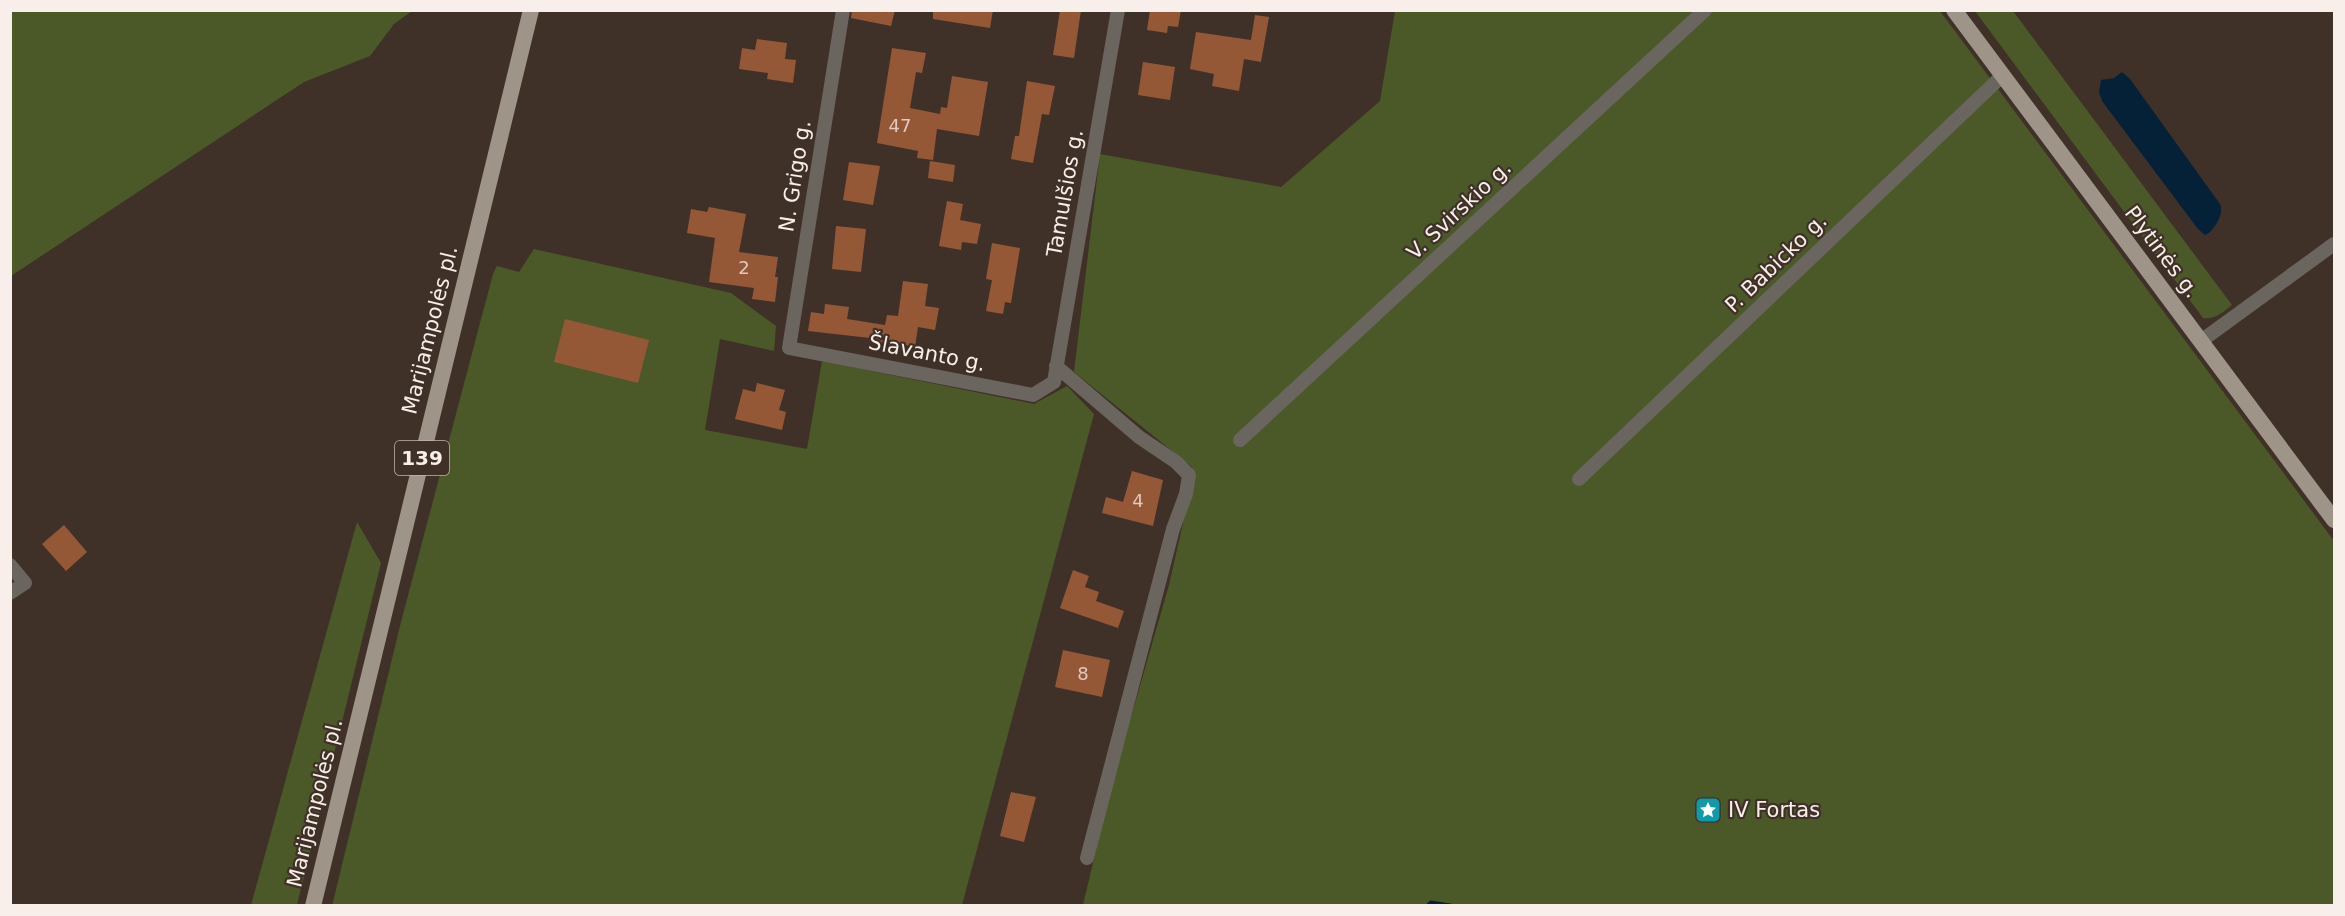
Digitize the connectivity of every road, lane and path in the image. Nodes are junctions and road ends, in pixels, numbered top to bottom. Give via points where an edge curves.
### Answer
1 (531, 10) edge
2 (843, 10) edge
3 (1118, 10) edge
4 (1705, 10) edge
5 (1954, 10) edge
6 (2002, 76) junction
7 (2334, 244) edge
8 (2201, 341) junction
9 (789, 348) joint
10 (1056, 366) junction
11 (1054, 382) joint
12 (1240, 440) dead end
13 (1579, 479) dead end
14 (2334, 520) edge
15 (10, 565) edge
16 (10, 593) edge
17 (1087, 858) dead end
18 (314, 906) edge

1 - 18 main road, Marijampolės pl. / 139
2 - 9 street, N. Grigo g.
3 - 10 street, Tamulšios g.
4 - 12 street, V. Svirskio g.
5 - 6 main road, Plytinės g.
6 - 8 main road, Plytinės g.
6 - 13 street, P. Babicko g.
7 - 8 street
8 - 14 main road, Plytinės g.
9 - 11 street, Šlavanto g. via 1034,395
10 - 11 street, Tamulšios g.
10 - 17 street via 1189,475
15 - 16 street via 25,583

